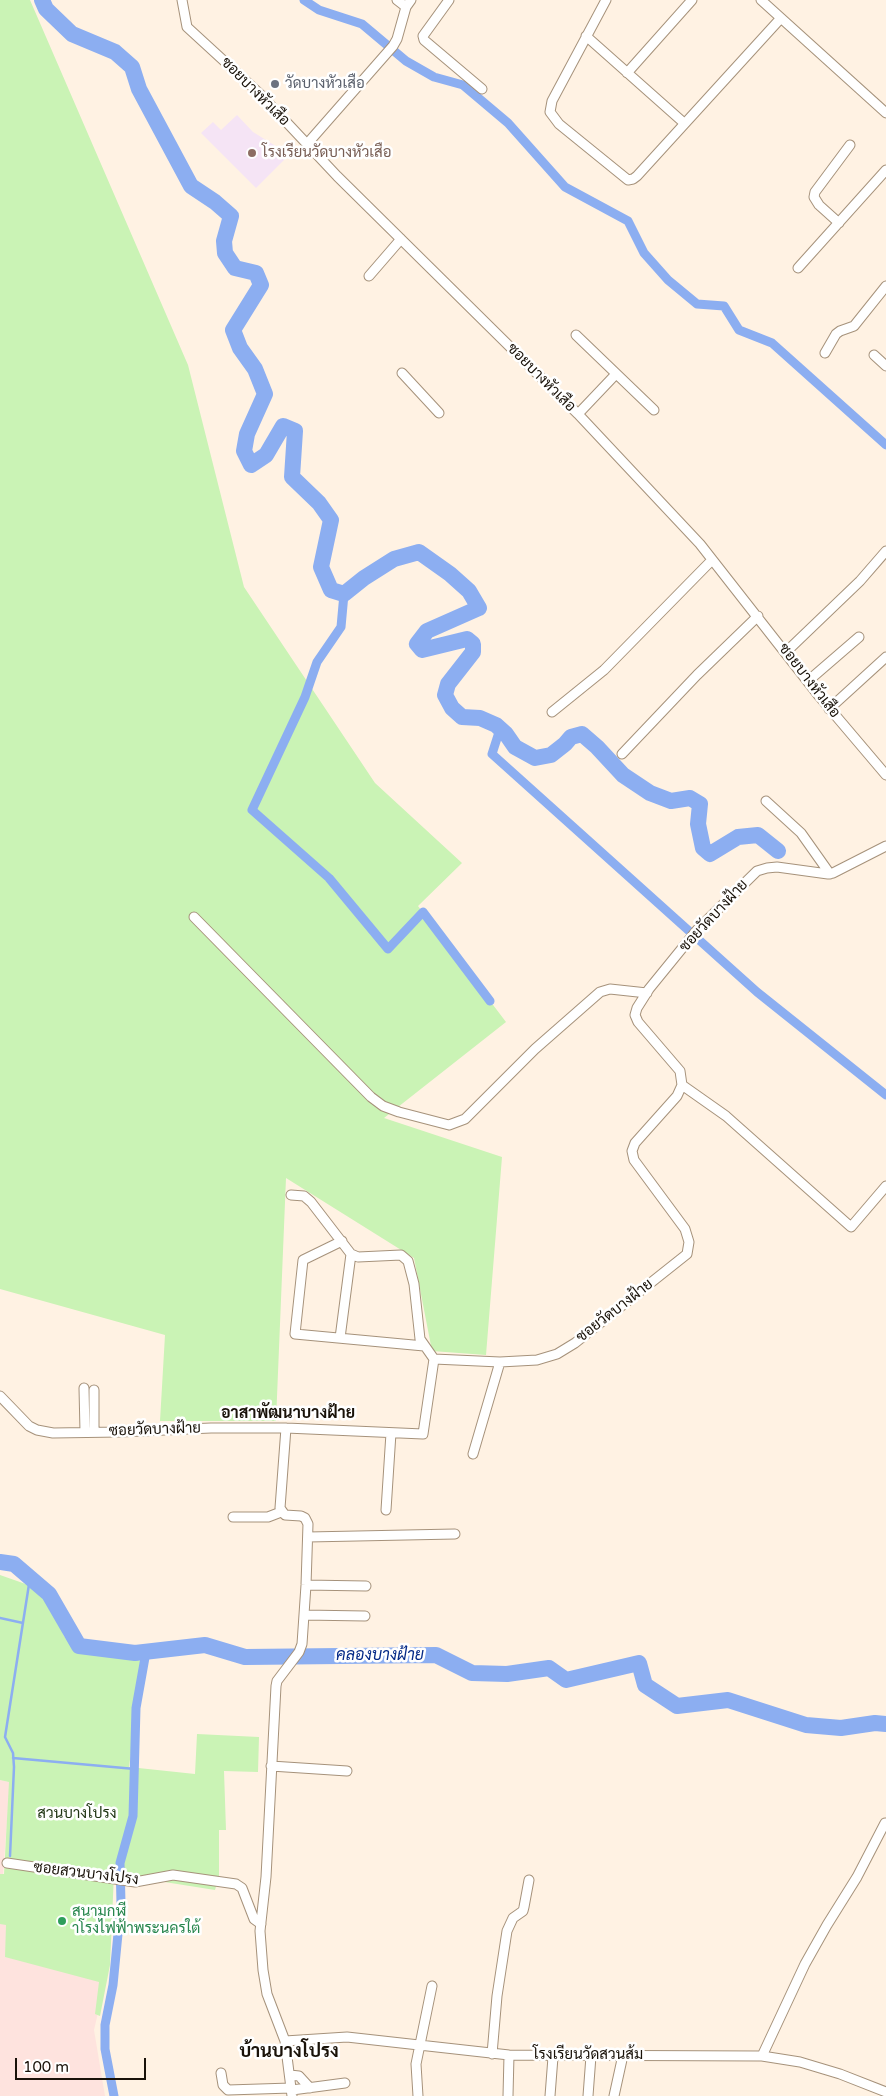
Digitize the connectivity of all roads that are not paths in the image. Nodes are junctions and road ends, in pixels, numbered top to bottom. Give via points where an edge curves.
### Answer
1 (182, 0) edge
2 (397, 0) edge
3 (449, 0) edge
4 (606, 0) edge
5 (692, 0) edge
6 (761, 0) edge
7 (408, 3) edge
8 (781, 18) junction
9 (586, 36) junction
10 (627, 73) junction
11 (482, 89) dead end
12 (886, 113) edge
13 (684, 123) junction
14 (307, 144) junction
15 (850, 145) dead end
16 (886, 170) edge
17 (839, 223) junction
18 (401, 239) junction
19 (798, 268) dead end
20 (369, 276) dead end
21 (886, 286) edge
22 (576, 335) dead end
23 (825, 353) dead end
24 (874, 355) dead end
25 (886, 366) edge
26 (402, 373) dead end
27 (616, 374) junction
28 (654, 410) dead end
29 (439, 413) dead end
30 (578, 414) junction
31 (886, 552) edge
32 (712, 560) junction
33 (758, 616) junction
34 (858, 637) dead end
35 (786, 652) junction
36 (886, 657) edge
37 (808, 681) junction
38 (829, 709) junction
39 (552, 712) dead end
40 (622, 754) dead end
41 (886, 775) edge
42 (766, 801) dead end
43 (886, 846) edge
44 (830, 874) junction
45 (194, 917) dead end
46 (647, 993) junction
47 (682, 1085) junction
48 (886, 1186) edge
49 (291, 1195) dead end
50 (342, 1242) junction
51 (351, 1254) junction
52 (340, 1338) junction
53 (424, 1346) junction
54 (434, 1359) junction
55 (500, 1362) junction
56 (84, 1388) dead end
57 (94, 1390) dead end
58 (0, 1396) edge
59 (286, 1428) junction
60 (89, 1432) junction
61 (391, 1433) junction
62 (473, 1454) dead end
63 (386, 1510) dead end
64 (281, 1512) junction
65 (234, 1517) dead end
66 (456, 1534) dead end
67 (308, 1537) junction
68 (306, 1585) junction
69 (366, 1586) dead end
70 (304, 1615) junction
71 (366, 1616) dead end
72 (271, 1766) junction
73 (347, 1771) dead end
74 (885, 1823) edge
75 (7, 1864) dead end
76 (528, 1880) dead end
77 (261, 1924) junction
78 (432, 1986) dead end
79 (285, 2040) junction
80 (419, 2046) junction
81 (492, 2054) junction
82 (509, 2055) junction
83 (623, 2055) junction
84 (553, 2056) junction
85 (591, 2056) junction
86 (762, 2056) junction
87 (221, 2073) dead end
88 (290, 2075) junction
89 (345, 2083) dead end
90 (310, 2088) junction
91 (292, 2091) edge
92 (277, 2092) edge
93 (886, 2092) edge
94 (418, 2096) edge
95 (508, 2096) edge
96 (550, 2096) edge
97 (588, 2096) edge
98 (614, 2096) edge

1 - 14 street, ซอยบางหัวเสือ via 187,27 260,94
2 - 7 street
3 - 11 street via 423,36 424,40
4 - 9 street
5 - 10 street
6 - 8 street
7 - 14 street via 393,46
8 - 12 street
8 - 13 street
9 - 10 street
9 - 13 street via 552,101 550,112 559,124 628,180 637,176
10 - 13 street
14 - 18 street, ซอยบางหัวเสือ
15 - 17 street via 814,197
16 - 17 street
17 - 19 street
18 - 20 street
18 - 30 street, ซอยบางหัวเสือ
21 - 23 street via 854,326 836,334
22 - 27 street
24 - 25 street
26 - 29 street
27 - 28 street
27 - 30 street
30 - 32 street, ซอยบางหัวเสือ
31 - 35 street
32 - 33 street, ซอยบางหัวเสือ
32 - 39 street via 604,670
33 - 35 street, ซอยบางหัวเสือ
33 - 40 street via 697,674
34 - 37 street
35 - 37 street, ซอยบางหัวเสือ
36 - 38 street
37 - 38 street, ซอยบางหัวเสือ
38 - 41 street, ซอยบางหัวเสือ
42 - 44 street via 801,833
43 - 44 street
44 - 46 street, ซอยวัดบางฝ้าย via 777,867 757,871 698,930
45 - 46 street via 370,1097 399,1112 449,1124 465,1120 535,1049 600,992 610,989
46 - 47 street, ซอยวัดบางฝ้าย via 637,1008 638,1022 680,1071
47 - 48 street via 726,1116 851,1227
47 - 55 street, ซอยวัดบางฝ้าย via 677,1096 635,1143 632,1151 634,1160 685,1230 690,1242 687,1254 581,1339 557,1354 537,1360
49 - 50 street via 304,1196 311,1202
50 - 51 street
50 - 52 street via 303,1260 296,1334
51 - 52 street
51 - 53 street via 358,1257 401,1256 408,1261 420,1339
52 - 53 street
53 - 54 street
54 - 55 street, ซอยวัดบางฝ้าย
54 - 61 street, ซอยวัดบางฝ้าย via 423,1434
55 - 62 street
56 - 60 street
57 - 60 street
58 - 60 street, ซอยวัดบางฝ้าย via 36,1430
59 - 60 street, ซอยวัดบางฝ้าย
59 - 61 street, ซอยวัดบางฝ้าย
59 - 64 street
61 - 63 street
64 - 65 street via 268,1517
64 - 67 street via 305,1518
66 - 67 street
67 - 68 street
68 - 69 street
68 - 70 street
70 - 71 street
70 - 72 street via 299,1652 277,1681
72 - 73 street
72 - 77 street
74 - 86 street via 805,1964
75 - 77 street, ซอยสวนบางโปรง via 140,1883 173,1875 236,1884 242,1888 254,1919
76 - 81 street via 523,1911 513,1918 508,1931 497,1996
77 - 79 street via 267,1994
78 - 80 street
79 - 80 street, โรงเรียนวัดสวนส้ม via 347,2037
79 - 88 street
80 - 81 street, โรงเรียนวัดสวนส้ม
80 - 94 street via 416,2064
81 - 82 street, โรงเรียนวัดสวนส้ม
82 - 84 street, โรงเรียนวัดสวนส้ม
82 - 95 street
83 - 85 street, โรงเรียนวัดสวนส้ม
83 - 86 street, โรงเรียนวัดสวนส้ม
83 - 98 street
84 - 85 street, โรงเรียนวัดสวนส้ม
84 - 96 street
85 - 97 street
86 - 93 street, โรงเรียนวัดสวนส้ม via 800,2062
87 - 92 street via 223,2085 228,2090
88 - 90 street via 299,2076
88 - 91 street
89 - 90 street
90 - 91 street
91 - 92 street

